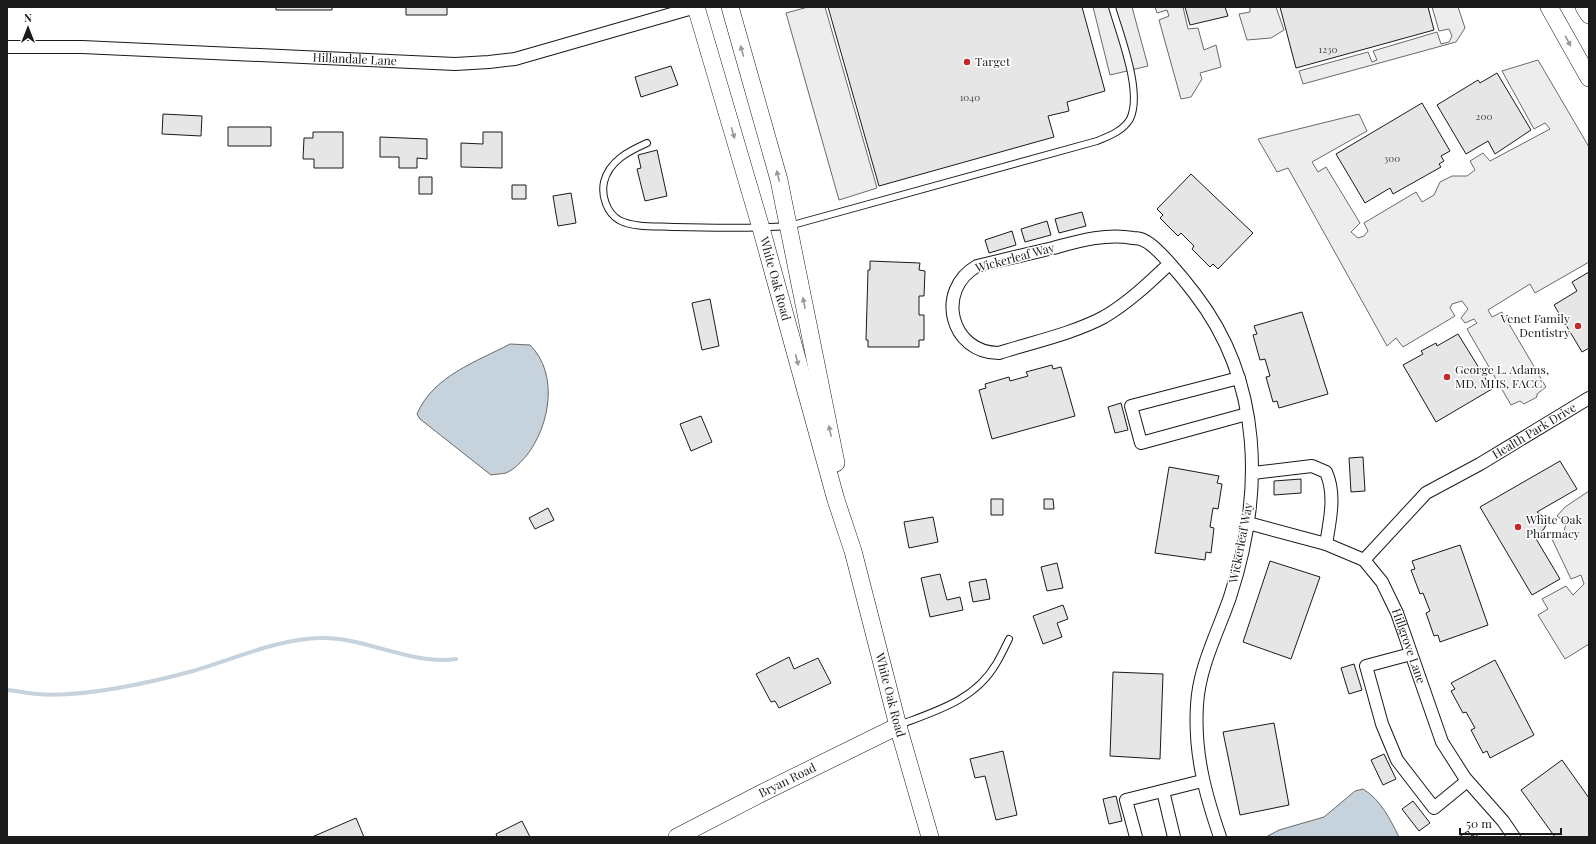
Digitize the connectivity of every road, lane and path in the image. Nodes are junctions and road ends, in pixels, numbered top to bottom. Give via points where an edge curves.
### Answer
1 (696, 7) edge
2 (730, 7) edge
3 (1112, 7) edge
4 (1548, 7) edge
5 (1584, 7) edge
6 (1589, 15) edge
7 (7, 47) edge
8 (1589, 78) edge
9 (647, 143) dead end
10 (789, 226) junction
11 (761, 228) junction
12 (1169, 264) junction
13 (1239, 378) junction
14 (1589, 398) edge
15 (1247, 414) junction
16 (1253, 473) junction
17 (1248, 523) junction
18 (1326, 544) junction
19 (853, 551) junction
20 (1364, 560) junction
21 (1008, 639) dead end
22 (1411, 654) junction
23 (898, 726) junction
24 (1202, 781) junction
25 (1467, 781) junction
26 (1163, 791) junction
27 (677, 837) edge
28 (930, 837) edge
29 (1136, 837) edge
30 (1174, 837) edge
31 (1220, 837) edge
32 (1514, 837) edge

1 - 7 street, Hillandale Lane via 515,59 489,62 440,63 82,47
1 -> 11 street, White Oak Road
10 -> 2 street, White Oak Road via 779,180
3 - 10 lane via 1131,75 1134,96 1129,120 1114,134 1097,141
4 -> 8 street
5 - 6 street
9 - 11 lane via 628,151 615,163 604,182 605,202 619,220 653,226
10 - 11 lane
19 -> 10 street, White Oak Road
11 -> 19 street, White Oak Road via 836,500
12 - 12 street, Wickerleaf Way via 1145,241 1120,236 1085,240 977,266 960,280 953,292 953,320 961,335 971,344 990,353 999,353 1080,328 1104,316 1132,297
12 - 13 street, Wickerleaf Way via 1209,312 1226,343
13 - 15 street, Wickerleaf Way
13 - 15 street via 1131,406 1141,443
14 - 20 street, Health Park Drive via 1480,464 1426,493
15 - 16 street, Wickerleaf Way via 1253,451
16 - 17 street, Wickerleaf Way
16 - 18 street via 1312,466 1326,472 1331,482 1331,504
17 - 18 street, Hillgrove Lane
17 - 24 street, Wickerleaf Way via 1230,596 1200,682 1197,706
18 - 20 street, Hillgrove Lane
19 - 23 street, White Oak Road
20 - 22 street, Hillgrove Lane via 1382,582 1404,630
21 - 23 lane via 996,665 981,684 958,702
22 - 25 street, Hillgrove Lane via 1442,742
22 - 25 street via 1366,666 1382,724 1397,760 1434,808
23 - 27 street, Bryan Road
23 - 28 street, White Oak Road
24 - 26 street
24 - 31 street, Wickerleaf Way
25 - 32 street, Hillgrove Lane
26 - 29 street via 1126,800
26 - 30 street

